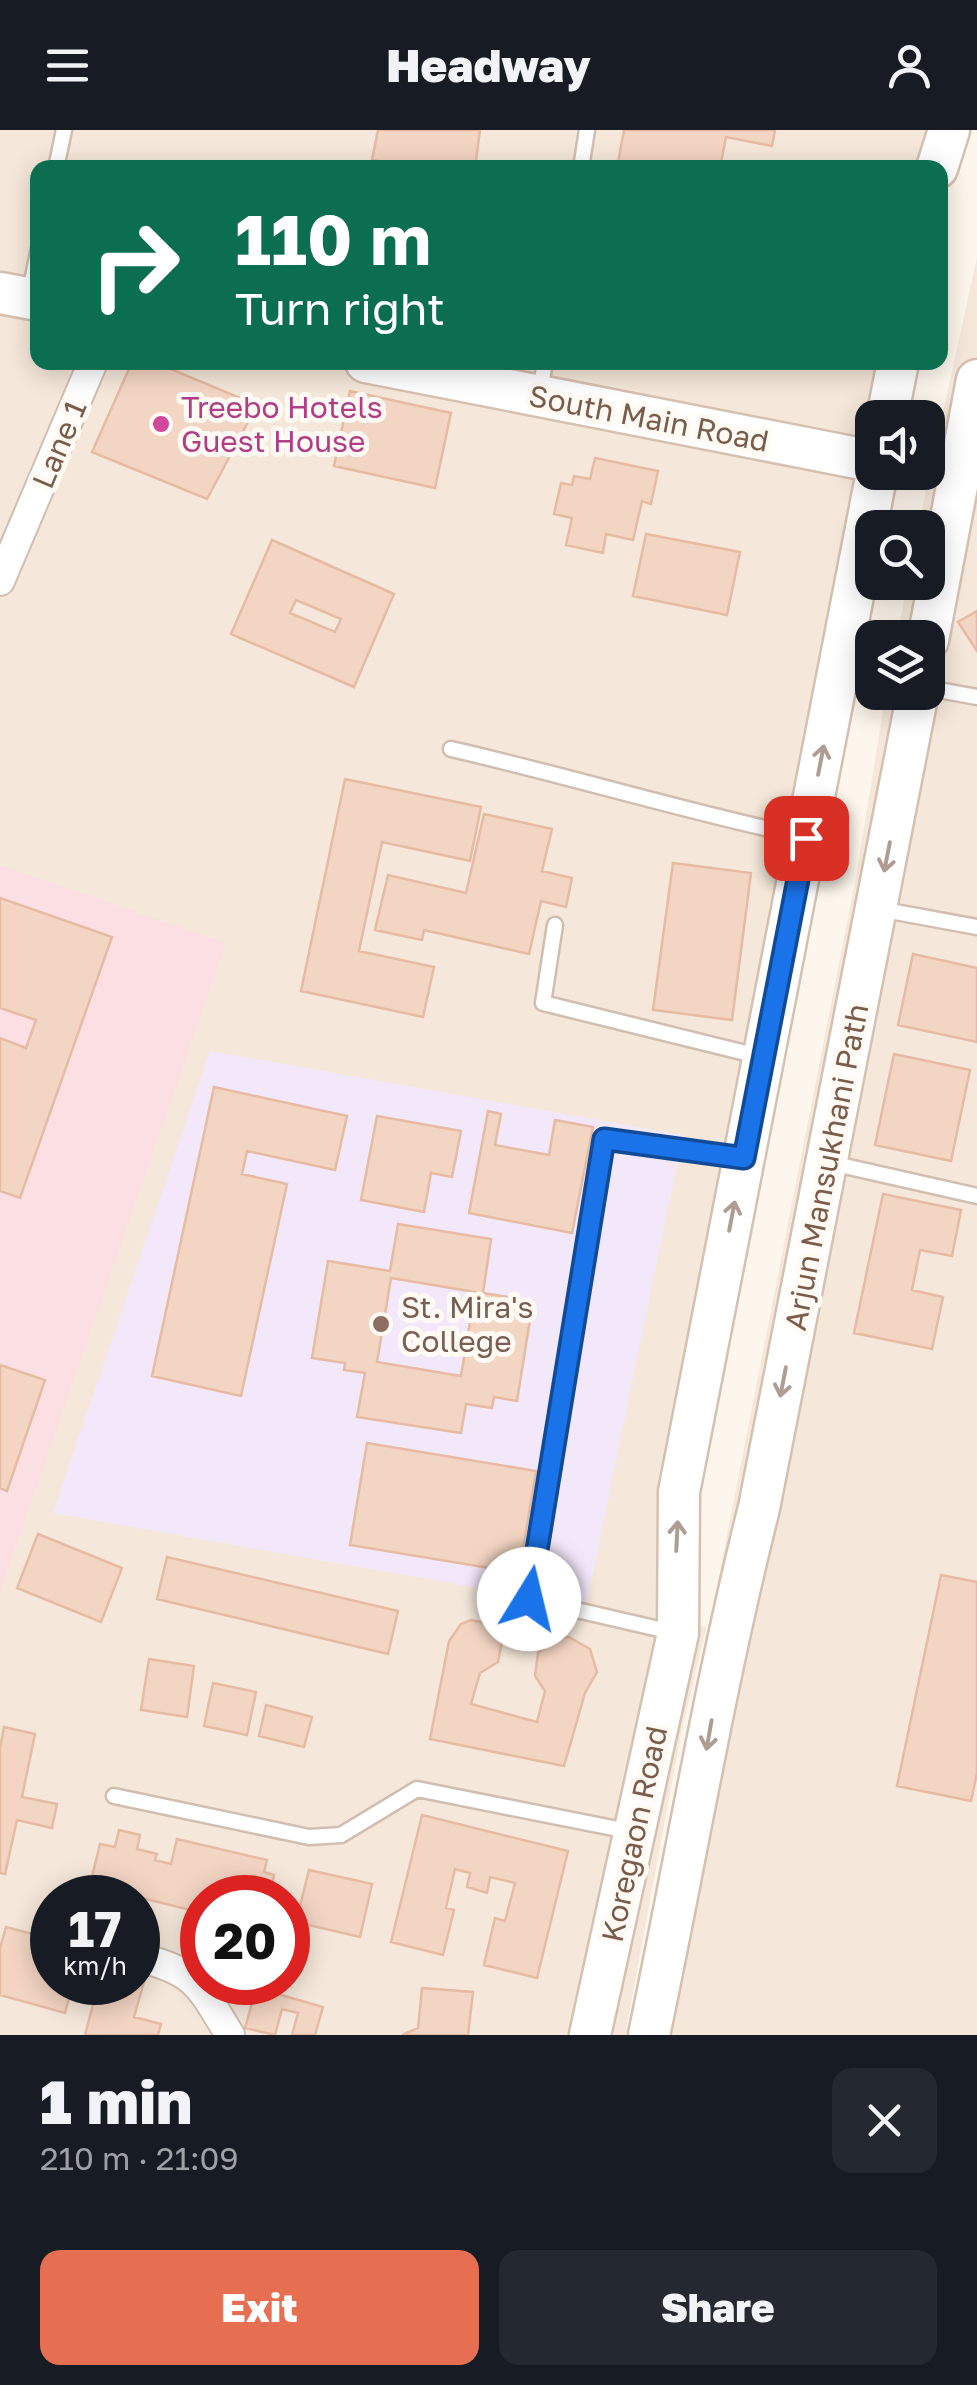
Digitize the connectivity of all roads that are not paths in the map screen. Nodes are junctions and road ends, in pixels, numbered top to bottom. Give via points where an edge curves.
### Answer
1 (64, 130) edge
2 (587, 130) edge
3 (949, 130) edge
4 (58, 160) edge
5 (581, 160) edge
6 (940, 160) edge
7 (90, 370) edge
8 (449, 370) edge
9 (896, 370) edge
10 (542, 379) edge
11 (977, 380) edge
12 (891, 400) edge
13 (855, 458) edge
14 (945, 469) edge
15 (874, 490) edge
16 (942, 490) edge
17 (0, 581) edge
18 (930, 620) edge
19 (945, 691) edge
20 (977, 697) edge
21 (915, 710) edge
22 (451, 748) dead end
23 (806, 838) junction
24 (877, 908) junction
25 (554, 925) dead end
26 (977, 927) edge
27 (764, 1057) junction
28 (744, 1158) junction
29 (827, 1162) junction
30 (977, 1196) edge
31 (678, 1633) junction
32 (726, 1639) joint
33 (114, 1796) dead end
34 (634, 1832) junction
35 (160, 1963) edge
36 (230, 2035) edge
37 (590, 2035) edge
38 (649, 2035) edge

1 - 4 lane
2 - 5 lane
3 - 6 main road
7 - 17 street, Lane 1
8 - 10 main road, South Main Road
9 - 12 main road
10 - 13 main road, South Main Road
11 - 14 main road
23 -> 15 main road
16 - 18 main road
19 - 20 lane
21 -> 24 main road, Arjun Mansukhani Path
22 - 23 lane
23 - 27 main road
24 - 26 lane
24 - 29 main road, Arjun Mansukhani Path
25 - 27 lane via 543,1002
27 - 28 main road
31 -> 28 main road via 679,1492
28 - 31 lane via 604,1139 529,1599
29 - 30 lane
29 -> 32 main road, Arjun Mansukhani Path
31 - 34 main road, Koregaon Road
32 -> 38 main road, Koregaon Road
33 - 34 lane via 309,1837 341,1835 417,1789
34 - 37 main road, Koregaon Road
35 - 36 street via 199,1985

